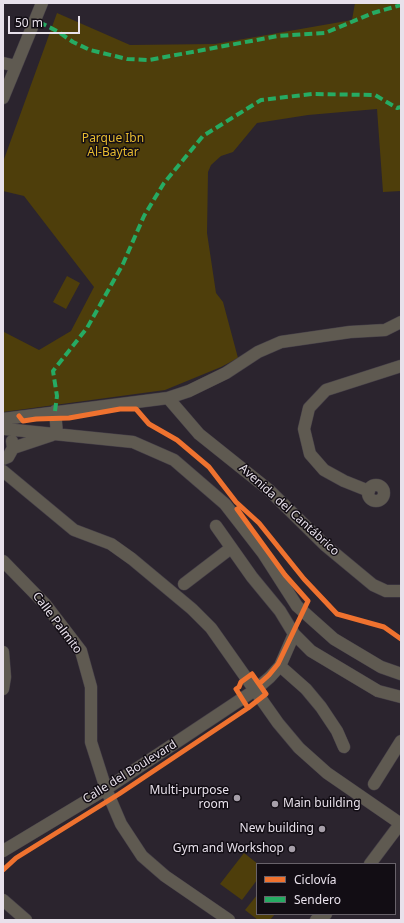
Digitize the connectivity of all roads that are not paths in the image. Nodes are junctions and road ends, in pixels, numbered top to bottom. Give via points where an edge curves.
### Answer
1 (42, 3) edge
2 (3, 63) edge
3 (16, 66) junction
4 (3, 98) edge
5 (401, 322) edge
6 (401, 366) edge
7 (168, 398) junction
8 (55, 411) junction
9 (4, 426) edge
10 (57, 434) junction
11 (8, 455) edge
12 (3, 471) edge
13 (14, 479) junction
14 (369, 491) dead end
15 (216, 526) dead end
16 (231, 548) junction
17 (3, 561) edge
18 (184, 584) dead end
19 (401, 591) edge
20 (294, 634) junction
21 (3, 652) edge
22 (280, 666) junction
23 (401, 674) edge
24 (3, 689) edge
25 (255, 690) junction
26 (401, 698) edge
27 (401, 742) edge
28 (344, 747) dead end
29 (374, 784) dead end
30 (106, 789) junction
31 (400, 824) edge
32 (5, 845) edge
33 (371, 863) edge
34 (3, 900) edge
35 (26, 920) edge
36 (229, 920) edge

1 - 3 street
2 - 3 street
3 - 4 street
5 - 7 street via 385,330 350,332 281,342 258,352 226,373
6 - 14 street via 326,390 309,408 304,429 310,454 324,470
7 - 8 street
7 - 19 street, Avenida del Cantábrico via 199,434 269,490 326,546 373,585 386,591
8 - 9 street
8 - 10 street
9 - 10 street
9 - 11 street via 12,441
10 - 11 street
10 - 23 street via 134,442 174,460 225,504 263,553 297,606 334,640
11 - 13 street
12 - 13 street
13 - 25 street via 74,530 111,544 192,609 211,628
15 - 16 street
16 - 18 street
16 - 20 street via 280,611
17 - 30 street, Calle Palmito via 45,604 81,651 91,687 91,742
20 - 22 street
20 - 26 street via 311,651 347,674 378,691
21 - 24 street
22 - 25 street, Calle del Boulevard
22 - 28 street via 306,689 321,707
25 - 30 street, Calle del Boulevard
25 - 31 street via 299,748 327,773
27 - 29 street
30 - 32 street, Calle del Boulevard
30 - 36 street, Calle Palmito via 121,824 142,856 165,876
31 - 33 street
34 - 35 street

